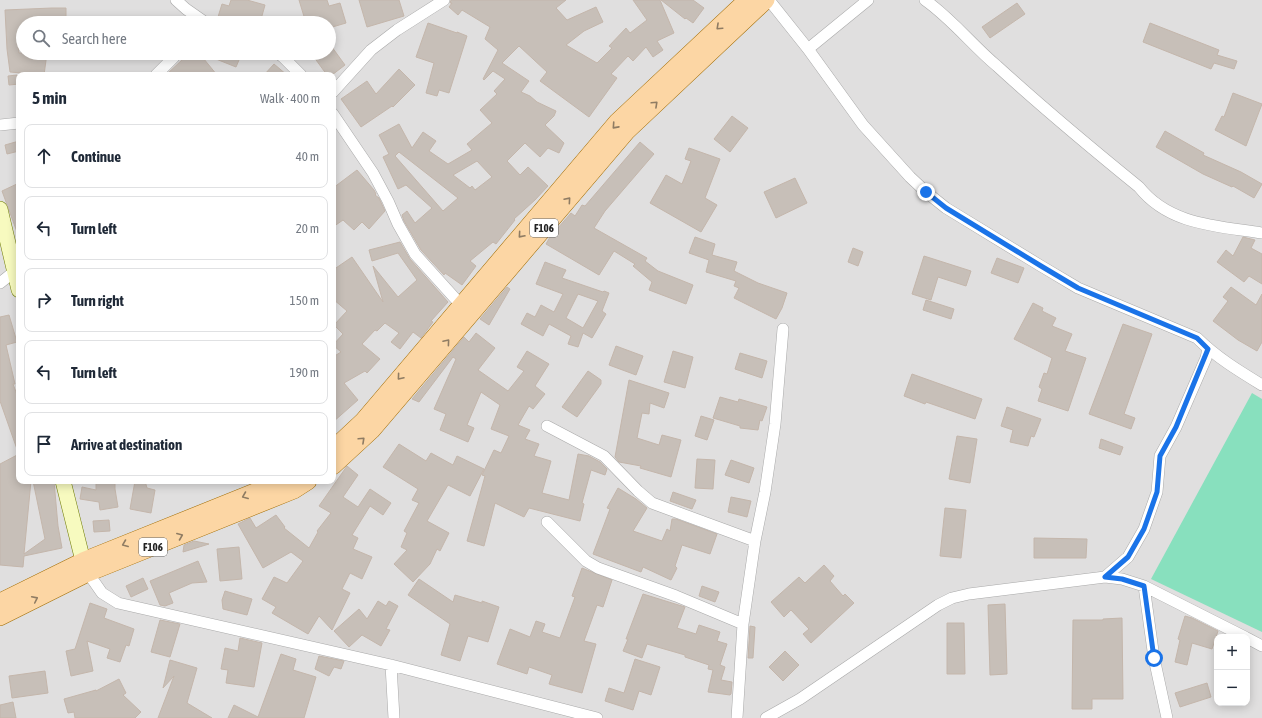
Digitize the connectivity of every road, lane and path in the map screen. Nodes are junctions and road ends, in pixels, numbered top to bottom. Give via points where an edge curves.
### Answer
1 (176, 0) edge
2 (444, 0) edge
3 (747, 0) edge
4 (768, 0) edge
5 (868, 0) edge
6 (925, 0) edge
7 (194, 16) edge
8 (808, 50) junction
9 (171, 60) edge
10 (286, 60) edge
11 (159, 72) edge
12 (298, 72) edge
13 (336, 89) edge
14 (336, 118) edge
15 (16, 123) edge
16 (0, 125) edge
17 (0, 209) edge
18 (1262, 233) edge
19 (15, 271) junction
20 (16, 276) edge
21 (0, 282) edge
22 (461, 305) junction
23 (783, 329) dead end
24 (1208, 349) junction
25 (1262, 385) edge
26 (547, 426) dead end
27 (336, 446) edge
28 (336, 463) edge
29 (64, 484) edge
30 (275, 484) edge
31 (303, 484) edge
32 (547, 522) dead end
33 (755, 540) junction
34 (85, 567) junction
35 (1105, 577) junction
36 (1144, 586) junction
37 (0, 602) edge
38 (0, 616) edge
39 (743, 624) junction
40 (1238, 634) edge
41 (1250, 640) edge
42 (1262, 646) edge
43 (391, 665) junction
44 (576, 715) edge
45 (394, 718) edge
46 (597, 718) edge
47 (737, 718) edge
48 (766, 718) edge
49 (1167, 718) edge

1 - 7 street
2 - 13 street via 371,50
3 -> 22 main road, F106 via 617,122
4 - 8 street
28 -> 4 main road, F106 via 372,430 627,131
5 - 8 street
6 - 18 street via 953,22 1041,106 1162,209 1186,220
8 - 24 street via 863,125 910,177 946,208 1078,288 1197,338
9 - 11 street
10 - 12 street
14 - 22 street via 373,173 415,254
15 - 16 street
17 - 19 street
19 - 20 street
19 - 21 street
22 -> 27 main road, F106 via 363,421
23 - 33 street via 765,492
24 - 25 street via 1234,369
24 - 35 street via 1176,427 1160,456 1157,492 1144,529 1128,557
26 - 33 street via 604,456 652,503
29 - 34 street
30 -> 34 main road, F106
34 -> 31 main road, F106 via 294,490
32 - 39 street via 586,561 598,568
33 - 39 street
34 - 37 main road, F106
38 -> 34 main road, F106
34 - 43 street via 102,593 118,602
35 - 36 street
35 - 48 street via 952,598 800,699
36 - 40 street
36 - 49 street via 1154,658
39 - 47 street
41 - 42 street
43 - 44 street
43 - 45 street
44 - 46 street

